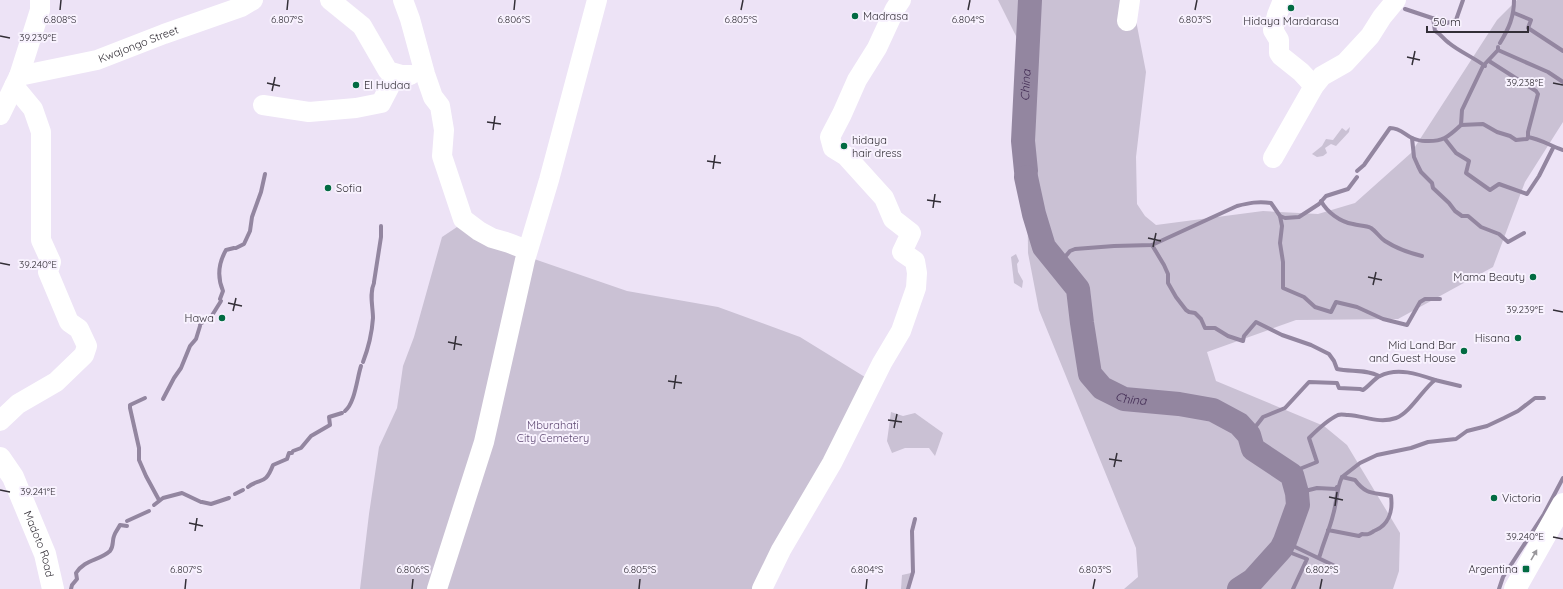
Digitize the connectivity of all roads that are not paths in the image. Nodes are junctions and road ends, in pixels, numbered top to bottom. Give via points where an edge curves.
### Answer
1 (40, 0) edge
2 (253, 0) edge
3 (330, 0) edge
4 (403, 0) edge
5 (597, 0) edge
6 (902, 0) edge
7 (1130, 0) edge
8 (1283, 0) edge
9 (1396, 0) edge
10 (1127, 21) dead end
11 (417, 74) junction
12 (16, 81) junction
13 (1314, 86) junction
14 (263, 105) dead end
15 (0, 115) edge
16 (1273, 158) dead end
17 (527, 250) junction
18 (0, 421) edge
19 (0, 458) edge
20 (1563, 504) edge
21 (53, 589) edge
22 (437, 589) edge
23 (762, 589) edge
24 (1515, 589) edge

1 - 12 street via 40,10
2 - 12 street, Kwajongo Street via 115,54
3 - 11 street via 362,26 388,72 402,75
4 - 11 street via 410,19
5 - 17 street via 549,180
6 - 23 street via 857,80 830,137 833,148 846,156 884,198 893,219 912,233 902,252 915,261 916,288 901,331
7 - 10 street
8 - 13 street via 1273,30 1279,40 1279,53
9 - 13 street via 1370,36 1345,63 1322,76
11 - 14 street via 393,80 381,103 309,112
11 - 17 street via 440,106 444,130 442,156 463,219 492,238
12 - 15 street
12 - 18 street via 34,109 41,132 41,240 51,262 48,272 69,322 79,329 87,346 84,355 56,382 18,404
13 - 16 street
17 - 22 street via 484,442
19 - 21 main road, Madoto Road via 13,477 45,554
24 -> 20 main road

